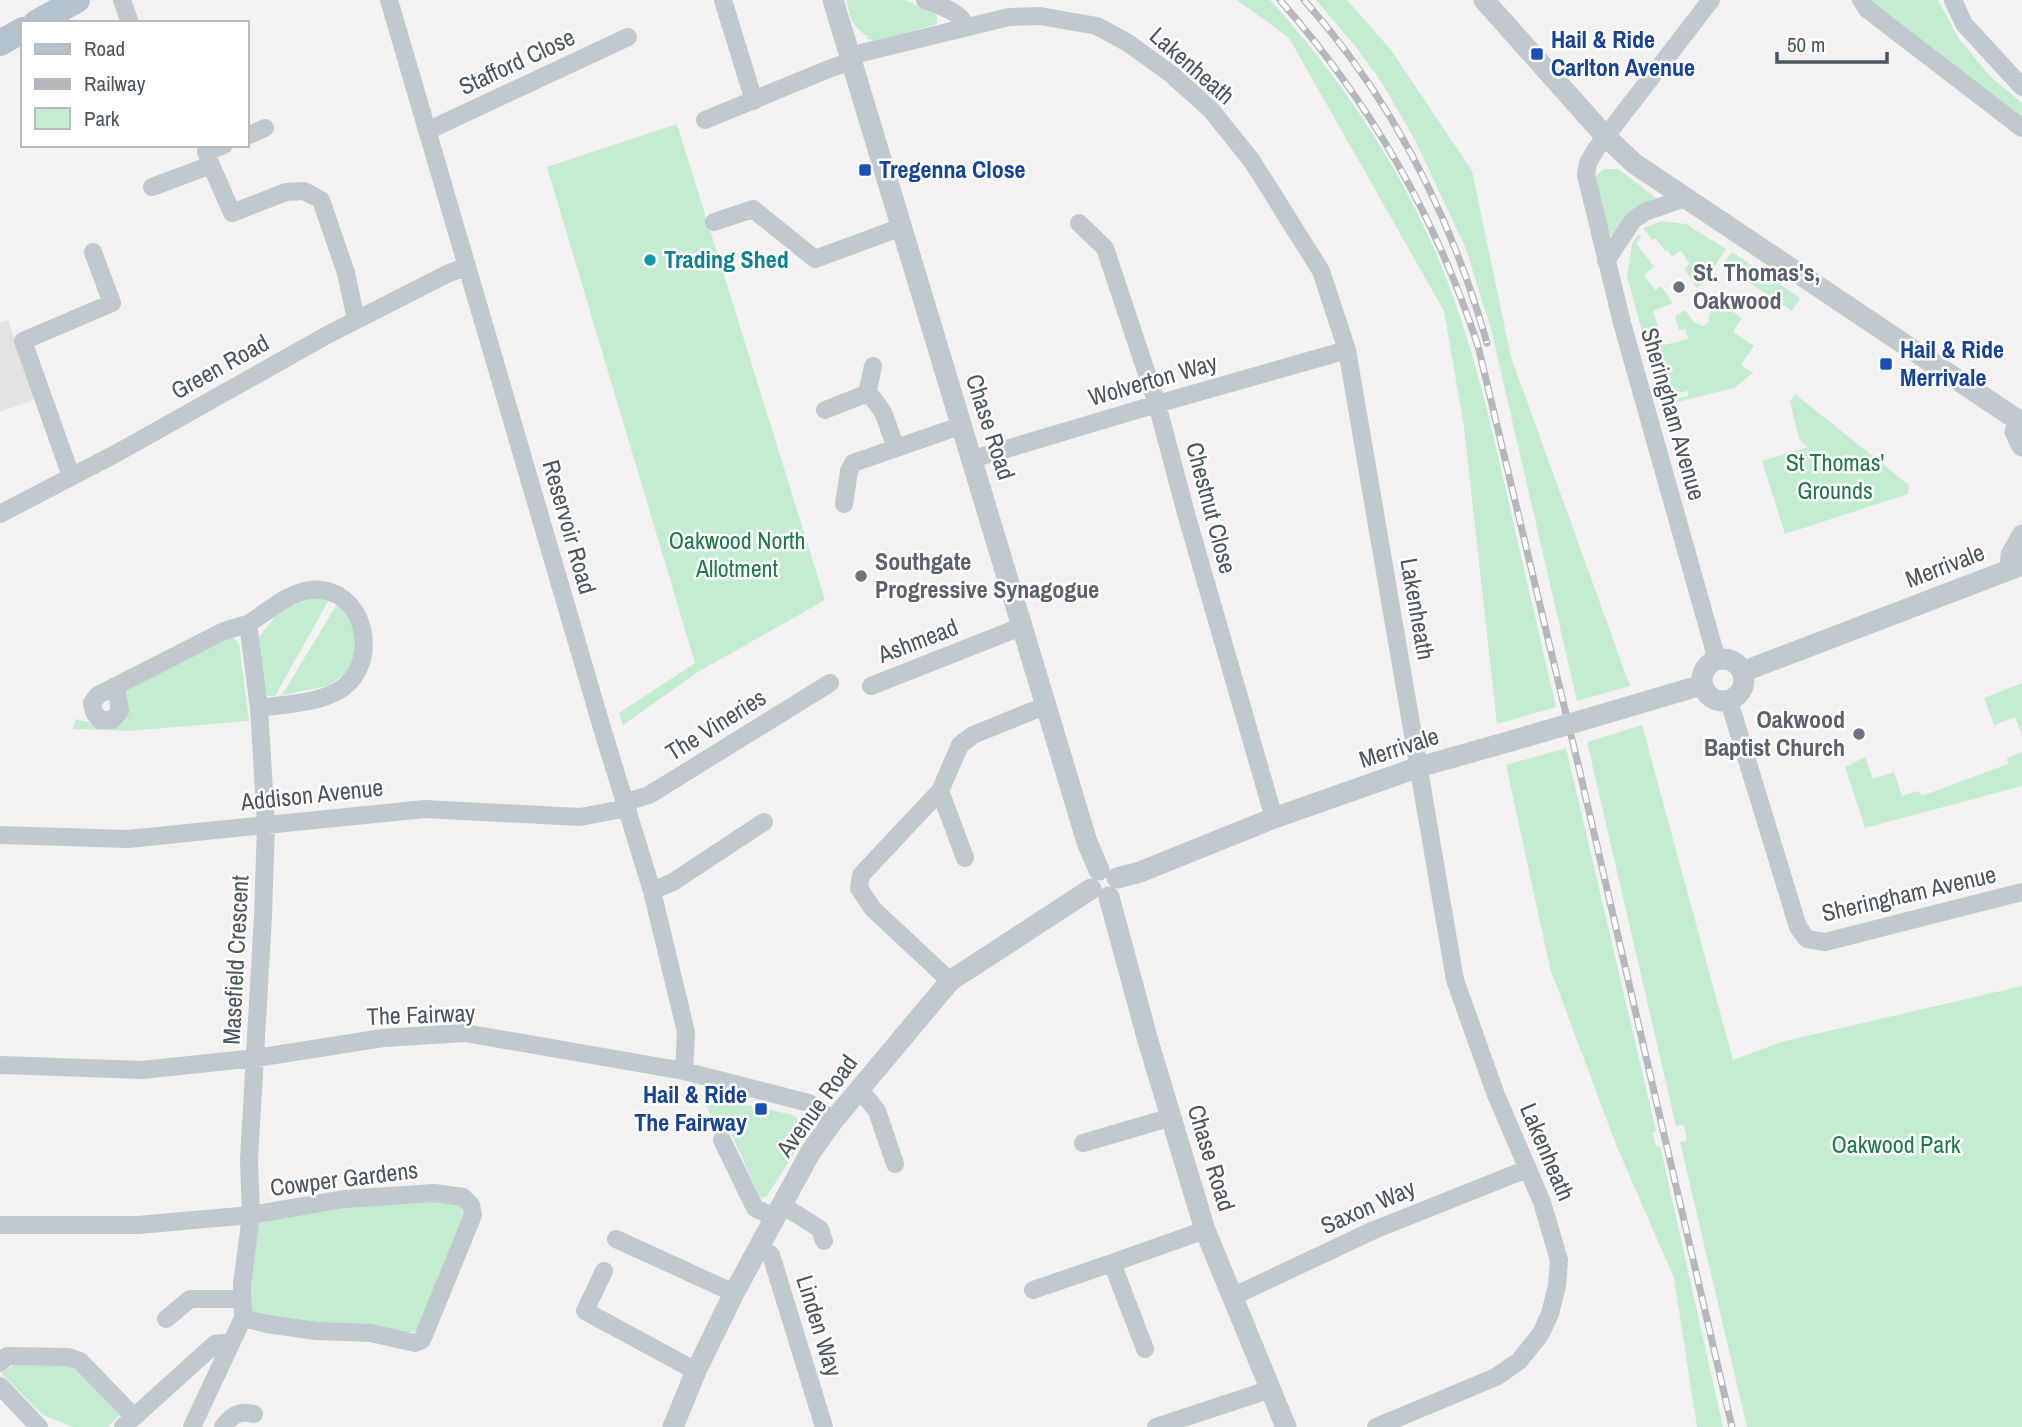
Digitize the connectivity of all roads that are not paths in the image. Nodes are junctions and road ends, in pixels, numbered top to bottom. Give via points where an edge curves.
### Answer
1 (77, 0) edge
2 (122, 0) edge
3 (389, 0) edge
4 (723, 0) edge
5 (833, 0) edge
6 (925, 0) edge
7 (1484, 0) edge
8 (1711, 0) edge
9 (1861, 0) edge
10 (1953, 0) edge
11 (40, 21) edge
12 (129, 21) edge
13 (967, 26) junction
14 (21, 31) edge
15 (628, 37) dead end
16 (0, 43) edge
17 (850, 59) junction
18 (2022, 87) edge
19 (754, 101) junction
20 (705, 120) dead end
21 (265, 128) dead end
22 (2022, 128) edge
23 (427, 131) junction
24 (248, 136) edge
25 (1606, 137) junction
26 (219, 147) edge
27 (211, 165) junction
28 (152, 187) dead end
29 (1685, 198) junction
30 (714, 222) dead end
31 (1079, 223) dead end
32 (902, 227) junction
33 (93, 252) dead end
34 (1606, 261) junction
35 (466, 267) junction
36 (356, 320) junction
37 (1347, 350) junction
38 (873, 366) dead end
39 (867, 394) junction
40 (1157, 404) junction
41 (825, 410) dead end
42 (2021, 423) edge
43 (960, 426) junction
44 (2022, 446) edge
45 (896, 448) junction
46 (973, 459) junction
47 (71, 477) junction
48 (844, 504) dead end
49 (0, 514) edge
50 (2022, 535) edge
51 (2016, 567) edge
52 (248, 624) junction
53 (1021, 627) junction
54 (1717, 660) junction
55 (1742, 673) junction
56 (830, 683) dead end
57 (1702, 685) junction
58 (871, 686) dead end
59 (116, 687) dead end
60 (1729, 701) junction
61 (1047, 705) junction
62 (259, 708) junction
63 (1419, 767) junction
64 (940, 791) junction
65 (626, 805) junction
66 (1273, 818) junction
67 (764, 822) dead end
68 (266, 825) junction
69 (0, 835) edge
70 (965, 858) dead end
71 (1104, 884) junction
72 (652, 891) junction
73 (2022, 892) edge
74 (950, 981) junction
75 (256, 1058) junction
76 (0, 1065) edge
77 (684, 1071) junction
78 (860, 1090) junction
79 (1172, 1117) junction
80 (833, 1121) junction
81 (722, 1140) dead end
82 (1083, 1143) dead end
83 (895, 1164) dead end
84 (1527, 1169) junction
85 (778, 1211) junction
86 (251, 1215) junction
87 (0, 1225) edge
88 (1205, 1230) junction
89 (616, 1239) dead end
90 (824, 1241) dead end
91 (759, 1246) junction
92 (1112, 1263) junction
93 (604, 1271) dead end
94 (1033, 1290) dead end
95 (734, 1293) junction
96 (1232, 1297) junction
97 (242, 1299) junction
98 (243, 1318) junction
99 (166, 1319) dead end
100 (232, 1342) junction
101 (1145, 1349) dead end
102 (0, 1363) edge
103 (696, 1371) junction
104 (0, 1385) edge
105 (1271, 1389) junction
106 (254, 1414) dead end
107 (128, 1422) edge
108 (39, 1427) edge
109 (192, 1427) edge
110 (223, 1427) edge
111 (674, 1427) edge
112 (824, 1427) edge
113 (1156, 1427) edge
114 (1286, 1427) edge
115 (1376, 1427) edge

1 - 11 main road
2 - 12 street
3 - 23 street, Reservoir Road
4 - 19 street
5 - 17 street, Chase Road
6 - 13 street via 953,11
7 - 25 street
8 - 25 street, Sheringham Avenue
9 - 22 street
10 - 18 street via 1964,24
13 - 17 street, Lakenheath
13 - 37 street, Lakenheath via 1040,16 1097,26 1171,74 1211,110 1292,221 1321,271
14 - 16 main road
15 - 23 street, Stafford Close
17 - 19 street, Lakenheath
17 - 32 street, Chase Road
19 - 20 street, Lakenheath
21 - 24 street
23 - 35 street, Reservoir Road
25 - 29 street via 1634,164
25 - 34 street, Sheringham Avenue via 1587,163 1586,175
26 - 27 street via 206,152
27 - 28 street
27 - 36 street via 232,213 286,192 304,191 321,200 346,273
29 - 34 street via 1633,220
29 - 42 street
30 - 32 street via 753,209 816,259
31 - 40 street, Chestnut Close via 1105,248
32 - 43 street, Chase Road
33 - 47 street via 113,303 23,341
34 - 54 street, Sheringham Avenue
35 - 36 street, Green Road
35 - 65 street, Reservoir Road
36 - 47 street, Green Road
37 - 40 street, Wolverton Way
37 - 63 street, Lakenheath
38 - 39 street
39 - 41 street
39 - 45 street via 883,411
40 - 46 street, Wolverton Way
40 - 66 street, Chestnut Close
42 - 44 street via 2015,432
43 - 45 street
43 - 46 street, Chase Road
45 - 48 street via 850,466
46 - 53 street, Chase Road
47 - 49 street, Green Road
50 - 51 street, Merrivale via 2011,555
51 - 55 street, Merrivale
52 - 59 street via 224,631
52 - 62 street, Masefield Crescent
52 - 62 street via 289,596 327,590 351,605 364,630 358,669 338,691 318,699
53 - 58 street, Ashmead
53 - 61 street, Chase Road
54 - 55 street via 1732,662
54 - 57 street via 1704,671
55 - 60 street via 1741,691
56 - 65 street, The Vineries
57 - 60 street via 1713,699
57 - 63 street, Merrivale, bridge
60 - 73 street, Sheringham Avenue via 1798,928 1807,939 1825,943
61 - 64 street via 960,745
61 - 71 street, Chase Road
62 - 68 street, Masefield Crescent
63 - 66 street, Merrivale
63 - 84 street, Lakenheath via 1455,980
64 - 70 street
64 - 74 street via 861,875 859,888 873,909
65 - 68 street, Addison Avenue via 580,817 425,809
65 - 72 street, Reservoir Road
66 - 71 street, Merrivale
67 - 72 street
68 - 69 street, Addison Avenue via 128,839
68 - 75 street, Masefield Crescent
71 - 74 street, Avenue Road
71 - 79 street, Chase Road
72 - 77 street, Reservoir Road via 686,1032
74 - 78 street, Avenue Road
75 - 76 street, The Fairway via 142,1070
75 - 77 street, The Fairway via 383,1038 465,1033
75 - 86 street, Masefield Crescent via 249,1160
77 - 80 street, The Fairway via 809,1103
78 - 80 street, Avenue Road
78 - 83 street via 877,1111
79 - 82 street
79 - 88 street, Chase Road
80 - 85 street, Avenue Road
81 - 85 street via 755,1208
84 - 96 street, Saxon Way via 1374,1230
84 - 115 street, Lakenheath via 1559,1260 1550,1314 1540,1335 1519,1361 1496,1377
85 - 90 street via 820,1229
85 - 91 street, Avenue Road
86 - 87 street, Cowper Gardens via 138,1225
86 - 97 street, Cowper Gardens
86 - 98 street, Cowper Gardens via 344,1199 434,1193 464,1197 473,1215 422,1340 415,1343 371,1333 316,1331
88 - 92 street
88 - 96 street, Chase Road
89 - 95 street
91 - 95 street, Avenue Road
91 - 112 street, Linden Way via 771,1255
92 - 94 street
92 - 101 street
93 - 103 street via 585,1311
95 - 103 street, Avenue Road
96 - 105 street, Chase Road
97 - 98 street, Cowper Gardens
97 - 99 street via 190,1299
98 - 100 street
100 - 107 street via 215,1344
100 - 109 street
102 - 107 street via 7,1356 80,1361
103 - 111 street, Avenue Road
104 - 108 street
105 - 113 street
105 - 114 street, Chase Road
106 - 110 street via 245,1411 229,1417

